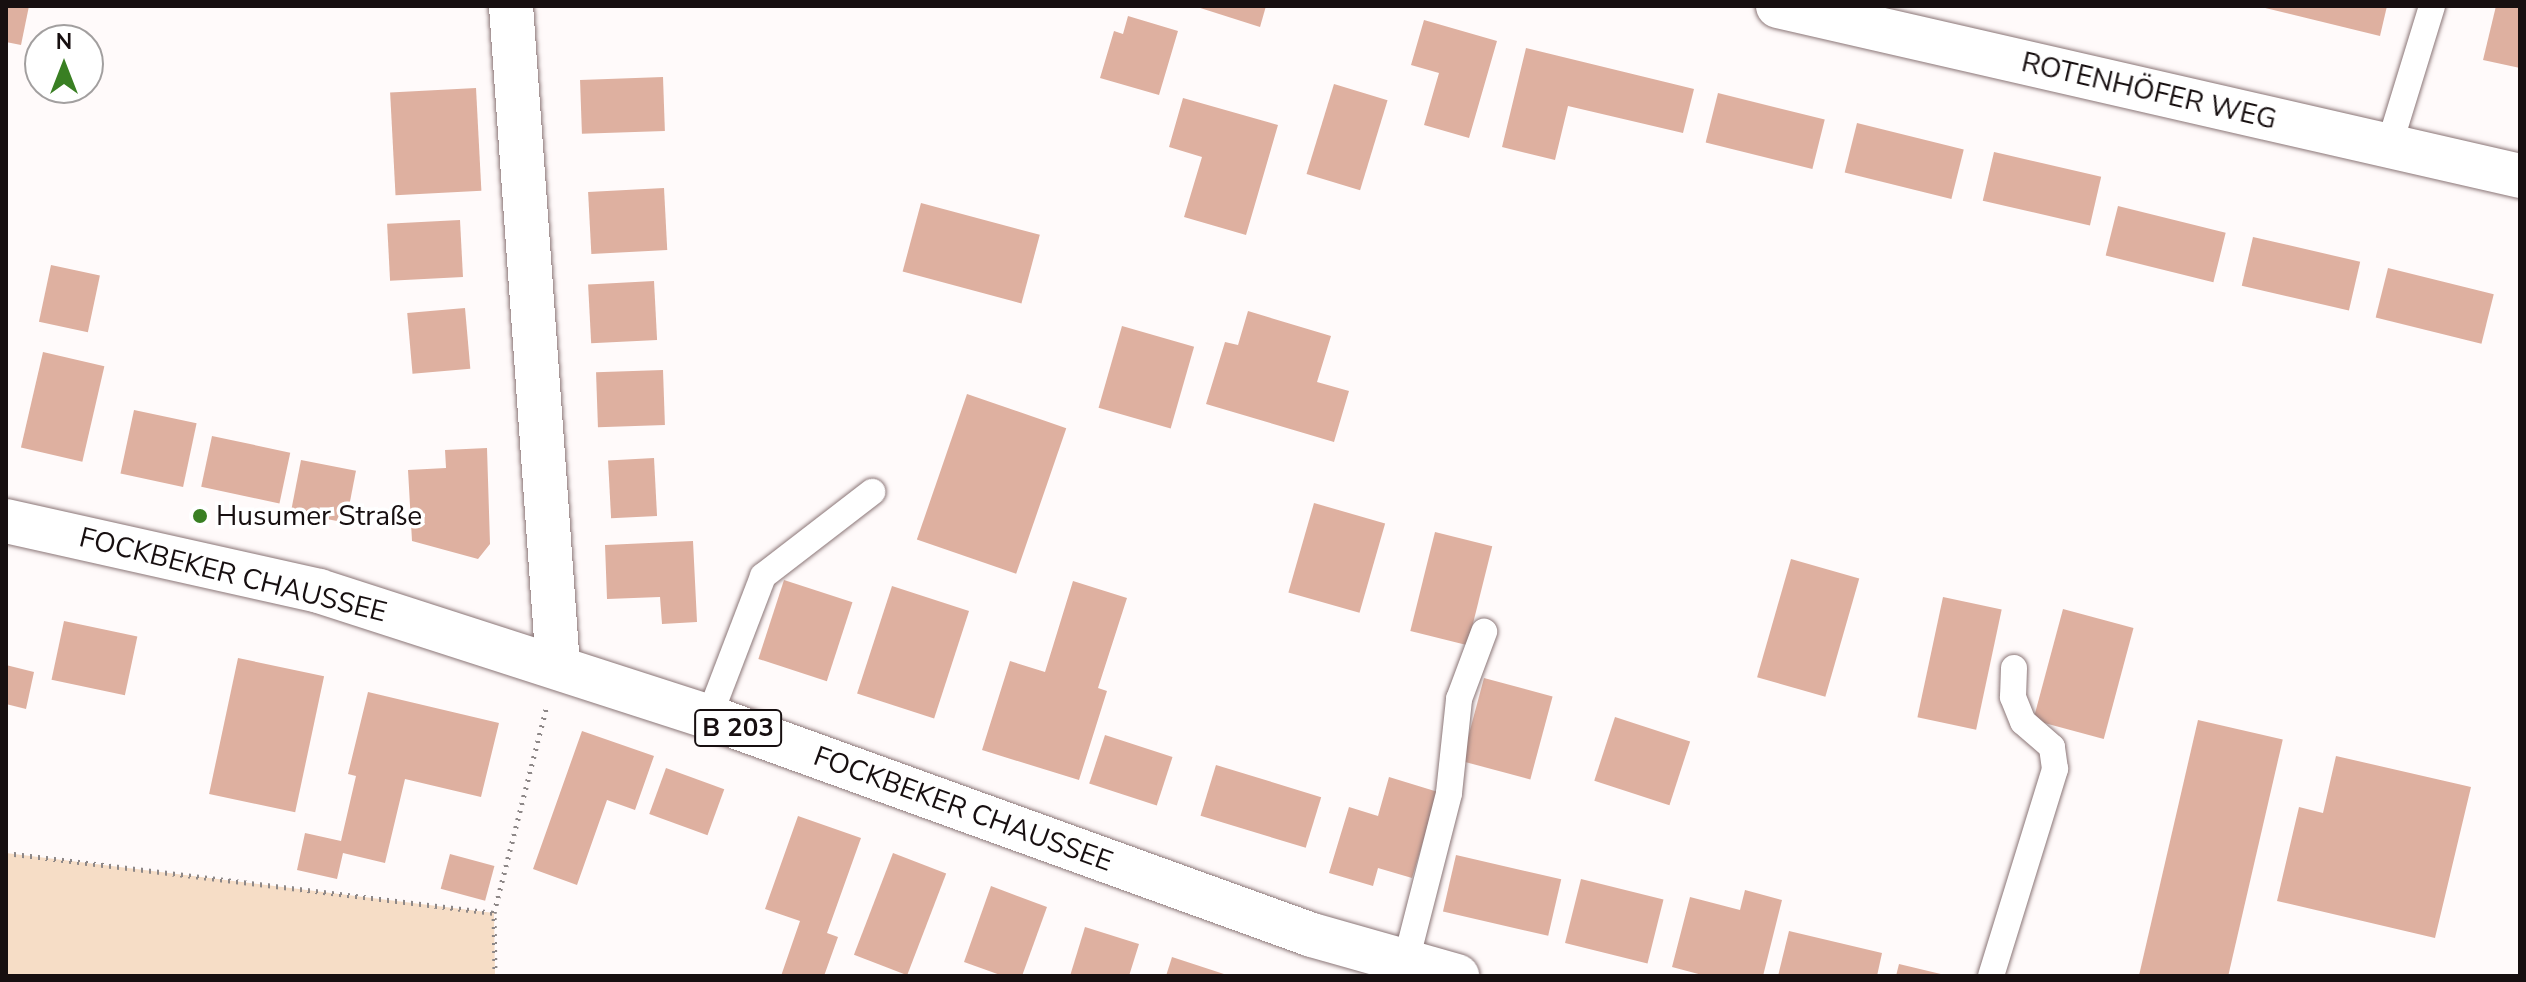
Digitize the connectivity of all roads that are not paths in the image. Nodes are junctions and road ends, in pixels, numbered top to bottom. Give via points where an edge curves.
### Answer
1 (511, 6) edge
2 (1778, 6) edge
3 (2432, 6) edge
4 (2389, 146) junction
5 (2520, 176) edge
6 (872, 492) dead end
7 (6, 521) edge
8 (1484, 632) dead end
9 (558, 666) junction
10 (2014, 668) dead end
11 (709, 717) junction
12 (1406, 961) junction
13 (1457, 976) edge
14 (1991, 976) edge

1 - 9 main road
2 - 4 main road, ROTENHÖFER WEG
3 - 4 lane
4 - 5 main road, ROTENHÖFER WEG
6 - 11 lane via 763,576
7 - 9 main road, FOCKBEKER CHAUSSEE / B 203 via 319,591
8 - 12 lane via 1459,699 1449,793
9 - 11 main road, FOCKBEKER CHAUSSEE / B 203
10 - 14 lane via 2013,697 2023,722 2052,747 2055,769
11 - 12 main road, FOCKBEKER CHAUSSEE / B 203 via 1312,935
12 - 13 main road, FOCKBEKER CHAUSSEE / B 203

